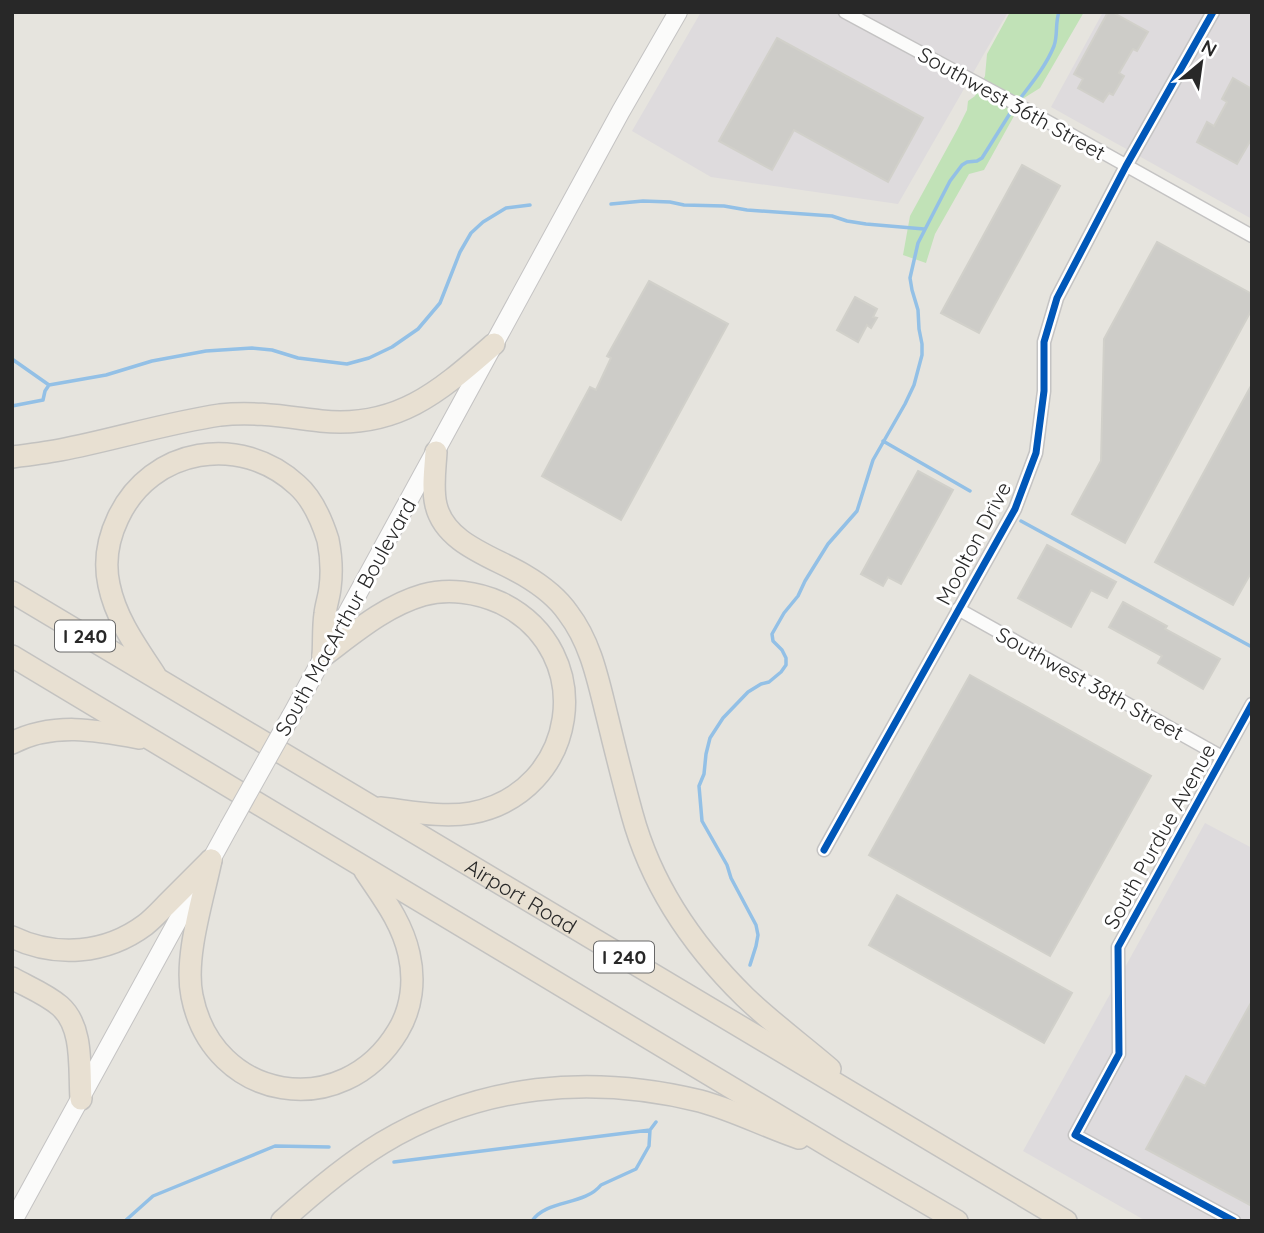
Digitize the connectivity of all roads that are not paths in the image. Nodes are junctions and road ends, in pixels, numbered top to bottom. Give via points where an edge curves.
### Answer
1 (678, 12) edge
2 (845, 12) edge
3 (1213, 12) edge
4 (1126, 166) junction
5 (1252, 236) edge
6 (494, 344) junction
7 (436, 452) junction
8 (12, 457) edge
9 (12, 592) edge
10 (958, 609) junction
11 (12, 656) edge
12 (323, 656) junction
13 (158, 679) junction
14 (1252, 704) edge
15 (152, 740) junction
16 (12, 743) edge
17 (1222, 757) junction
18 (371, 806) junction
19 (824, 850) dead end
20 (211, 860) junction
21 (360, 863) junction
22 (12, 937) edge
23 (12, 978) edge
24 (81, 1099) junction
25 (877, 1108) junction
26 (837, 1151) junction
27 (13, 1221) edge
28 (282, 1221) edge
29 (957, 1221) edge
30 (1066, 1221) edge
31 (1234, 1221) edge

1 - 6 main road, South MacArthur Boulevard
2 - 4 street, Southwest 36th Street
3 - 4 street, Moolton Drive
4 - 5 street, Southwest 36th Street
4 - 10 street, Moolton Drive via 1057,298 1044,342 1044,391 1036,453 1015,509
6 - 7 main road, South MacArthur Boulevard
6 - 8 highway via 422,401 376,418 348,422 252,413 222,415
7 - 12 main road, South MacArthur Boulevard
7 - 25 highway via 434,485 441,520 461,541 552,595 589,648 633,818 677,914 716,967 746,998
9 - 13 highway, Airport Road / I 240
10 - 17 street, Southwest 38th Street
10 - 19 street, Moolton Drive
11 - 15 highway, I 240
12 - 13 highway via 331,564 328,542 311,502 299,486 264,463 244,456 202,454 164,467 132,494 121,510 108,549 115,607
12 - 18 highway via 404,602 449,591 490,598 526,619 543,636 561,672 565,692 559,736 540,774 523,790 469,814
12 - 20 main road, South MacArthur Boulevard, bridge
13 - 18 highway, Airport Road / I 240
14 - 17 street, South Purdue Avenue
15 - 16 highway via 75,729 40,732
15 - 21 highway, I 240
17 - 31 street, South Purdue Avenue via 1118,947 1119,1054 1075,1135
18 - 25 highway, Airport Road / I 240
20 - 21 highway via 190,969 197,1016 209,1040 236,1068 274,1087 296,1090 340,1083 359,1073 391,1044 408,1009 412,975 403,933
20 - 22 highway via 146,924 126,937 85,950 64,951 46,950
20 - 24 main road, South MacArthur Boulevard
21 - 26 highway, I 240
23 - 24 highway via 68,1014 78,1045
24 - 27 main road, South MacArthur Boulevard
25 - 30 highway, Airport Road / I 240
26 - 28 highway via 703,1102 628,1088 554,1087 482,1100 416,1125 349,1164
26 - 29 highway, I 240

